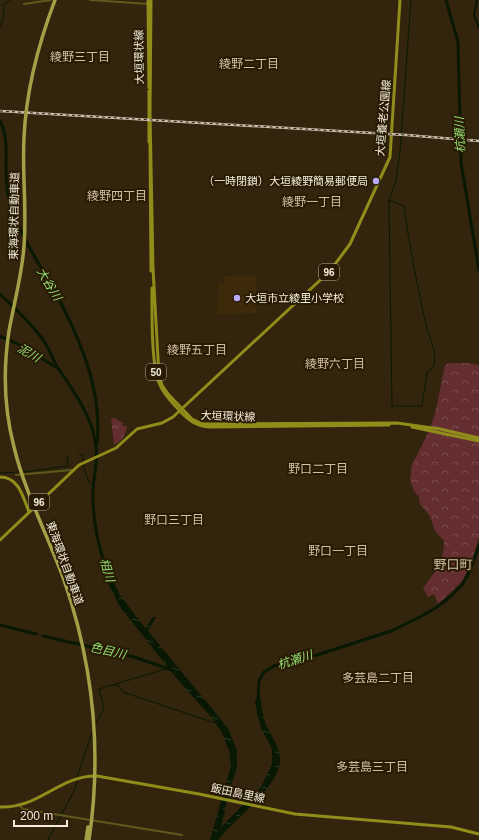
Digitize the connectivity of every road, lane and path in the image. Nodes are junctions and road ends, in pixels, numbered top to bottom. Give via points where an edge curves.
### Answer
1 (51, 0) edge
2 (55, 0) edge
3 (90, 0) edge
4 (400, 0) edge
5 (149, 2) edge
6 (24, 4) dead end
7 (150, 91) junction
8 (151, 144) junction
9 (181, 410) junction
10 (479, 439) edge
11 (74, 470) junction
12 (16, 475) dead end
13 (0, 477) edge
14 (30, 512) junction
15 (0, 540) edge
16 (20, 806) junction
17 (0, 807) edge
18 (479, 834) edge
19 (182, 835) dead end
20 (87, 840) edge

1 - 6 street
2 - 20 highway, 東海環状自動車道, bridge via 38,50 27,105 24,140 24,245 8,344 6,397 17,459 64,580 81,637 92,702 95,745 94,781
3 - 5 street
4 - 9 main road, 大垣養老公園線 / 96 via 390,157 350,244 330,271
5 - 7 main road, 大垣環状線 / 50
7 - 8 main road
7 - 8 main road, 大垣環状線 / 50
8 - 9 main road, 大垣環状線 / 50 via 154,300 159,376 165,389
9 - 10 main road, 大垣環状線 / 50 via 197,422 210,425 406,425
9 - 11 main road, 大垣養老公園線 / 96 via 165,422 137,429 109,452 79,465
11 - 12 street
11 - 14 main road, 大垣養老公園線 / 96
13 - 14 main road via 12,480 17,485
14 - 15 main road, 大垣養老公園線 / 96
16 - 17 main road, 飯田島里線
16 - 18 main road, 飯田島里線 via 70,780 97,776 312,816 451,827
16 - 19 street via 23,809

